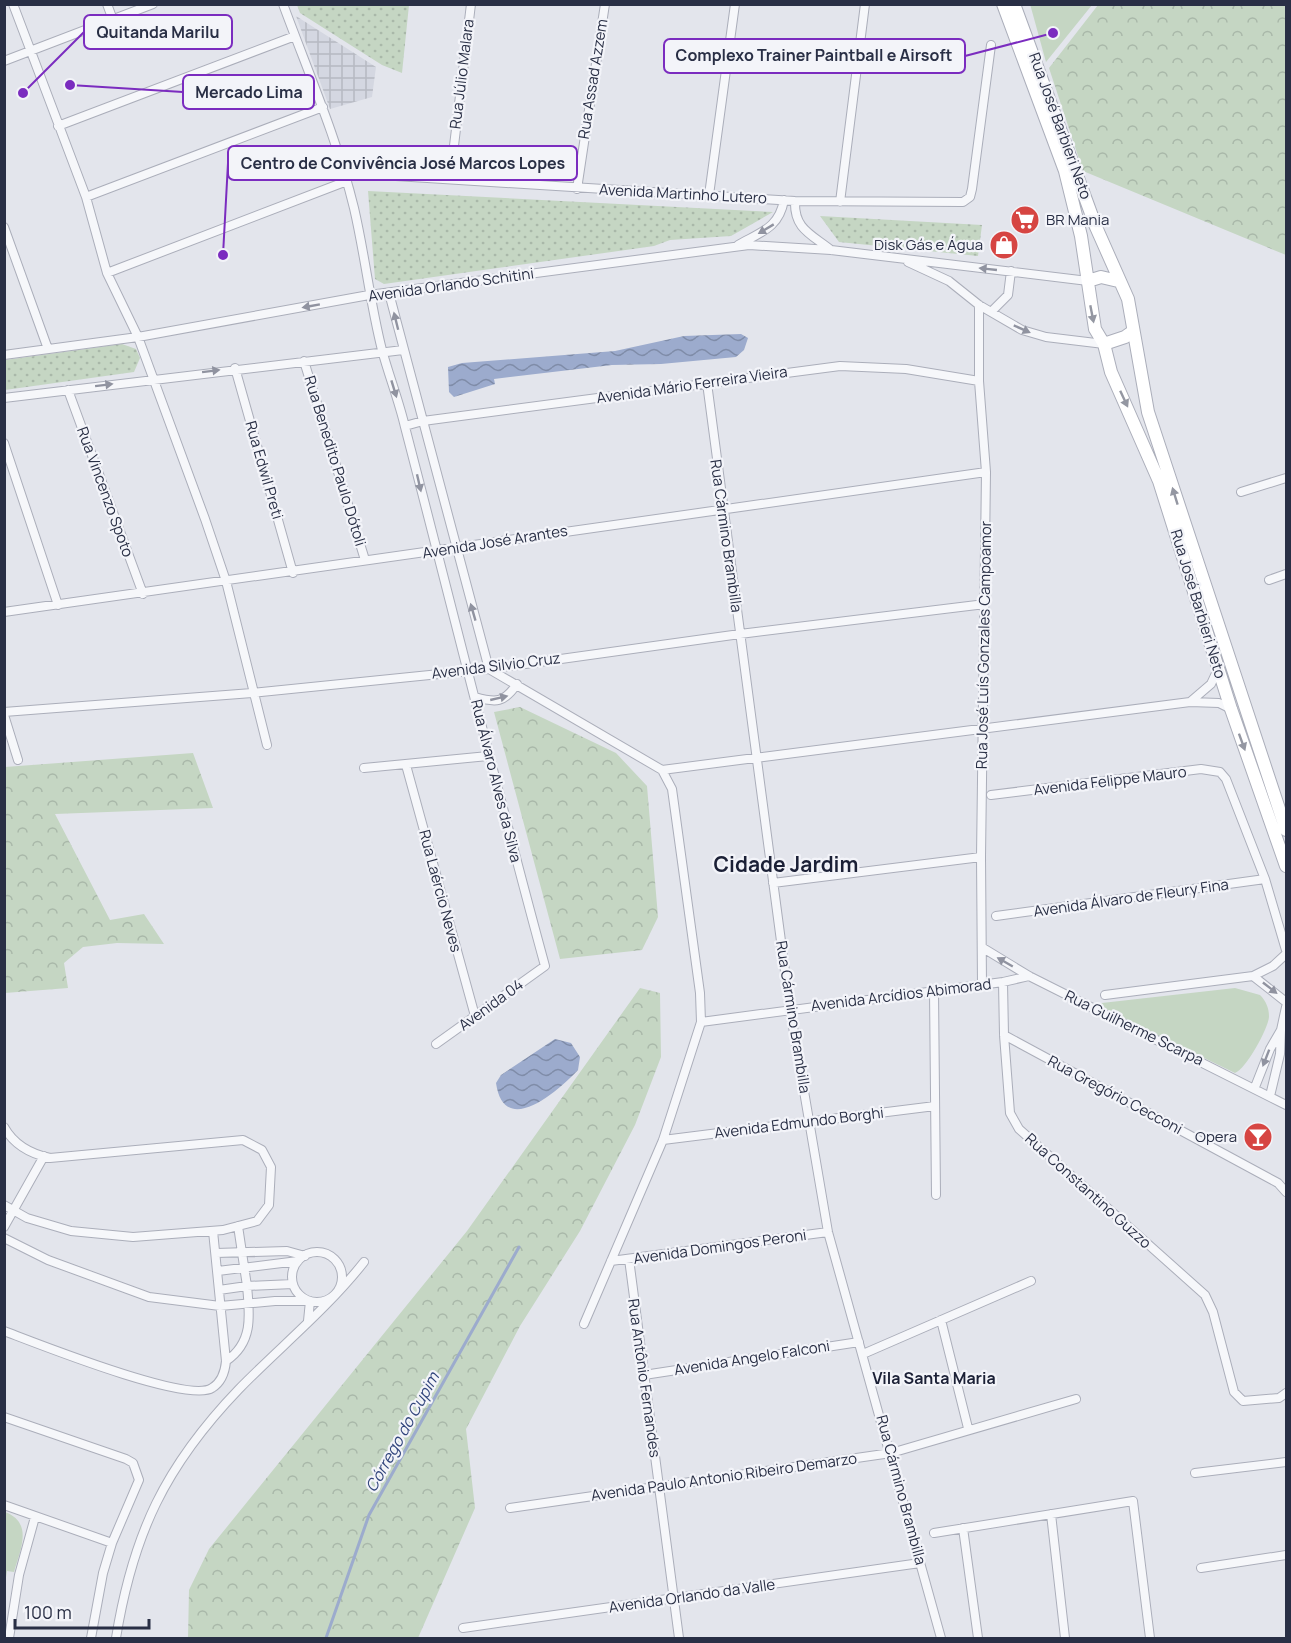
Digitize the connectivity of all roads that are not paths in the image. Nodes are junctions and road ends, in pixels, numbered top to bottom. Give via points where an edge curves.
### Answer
1 (13, 4) edge
2 (107, 4) edge
3 (153, 4) edge
4 (283, 4) edge
5 (471, 4) edge
6 (605, 4) edge
7 (735, 4) edge
8 (866, 4) edge
9 (1003, 4) edge
10 (1014, 4) edge
11 (113, 20) junction
12 (295, 36) junction
13 (991, 45) dead end
14 (32, 50) junction
15 (4, 61) edge
16 (323, 107) junction
17 (58, 126) junction
18 (381, 175) dead end
19 (450, 179) junction
20 (346, 181) junction
21 (577, 189) junction
22 (709, 195) junction
23 (86, 197) junction
24 (784, 200) junction
25 (795, 201) junction
26 (840, 202) junction
27 (4, 227) edge
28 (734, 247) junction
29 (831, 250) junction
30 (899, 258) junction
31 (957, 265) junction
32 (1011, 271) junction
33 (107, 273) junction
34 (949, 281) junction
35 (1088, 281) junction
36 (1118, 281) junction
37 (389, 293) junction
38 (369, 295) junction
39 (979, 305) junction
40 (991, 312) junction
41 (1132, 332) junction
42 (138, 337) junction
43 (1104, 344) junction
44 (48, 349) junction
45 (403, 350) junction
46 (383, 353) junction
47 (4, 355) edge
48 (304, 361) junction
49 (235, 368) junction
50 (153, 379) junction
51 (979, 381) junction
52 (707, 383) junction
53 (68, 390) junction
54 (4, 398) edge
55 (423, 421) junction
56 (405, 426) junction
57 (4, 443) edge
58 (986, 472) junction
59 (1287, 478) edge
60 (1241, 492) dead end
61 (722, 509) junction
62 (455, 547) junction
63 (436, 551) junction
64 (365, 560) junction
65 (293, 573) junction
66 (1287, 574) edge
67 (1269, 580) dead end
68 (226, 581) junction
69 (143, 594) junction
70 (985, 604) junction
71 (58, 605) junction
72 (4, 612) edge
73 (740, 634) junction
74 (489, 669) junction
75 (1218, 669) junction
76 (469, 671) junction
77 (517, 684) junction
78 (252, 693) junction
79 (475, 697) junction
80 (1190, 702) junction
81 (1231, 709) junction
82 (4, 713) edge
83 (983, 729) junction
84 (267, 745) dead end
85 (488, 756) junction
86 (756, 758) junction
87 (18, 760) dead end
88 (406, 765) junction
89 (363, 768) dead end
90 (662, 770) junction
91 (1269, 781) junction
92 (991, 795) dead end
93 (1287, 800) edge
94 (1287, 831) edge
95 (981, 858) junction
96 (1287, 866) edge
97 (1265, 879) junction
98 (773, 884) junction
99 (996, 916) dead end
100 (983, 948) junction
101 (1287, 950) edge
102 (1287, 954) edge
103 (545, 966) joint
104 (1029, 976) junction
105 (1253, 976) junction
106 (1003, 982) junction
107 (982, 985) junction
108 (933, 991) junction
109 (1105, 995) dead end
110 (1287, 1002) edge
111 (1287, 1007) edge
112 (790, 1009) junction
113 (475, 1016) junction
114 (701, 1022) junction
115 (1281, 1030) junction
116 (1004, 1035) junction
117 (436, 1044) dead end
118 (1255, 1087) junction
119 (1270, 1096) junction
120 (1287, 1105) edge
121 (935, 1106) junction
122 (809, 1121) junction
123 (4, 1127) edge
124 (663, 1140) junction
125 (44, 1156) junction
126 (1287, 1192) edge
127 (936, 1195) dead end
128 (4, 1205) edge
129 (14, 1211) junction
130 (238, 1226) junction
131 (4, 1227) edge
132 (213, 1231) junction
133 (828, 1232) junction
134 (4, 1238) edge
135 (216, 1253) junction
136 (242, 1253) junction
137 (302, 1258) junction
138 (628, 1259) junction
139 (611, 1262) junction
140 (339, 1266) junction
141 (245, 1268) junction
142 (218, 1271) junction
143 (1031, 1281) dead end
144 (293, 1284) junction
145 (247, 1286) junction
146 (219, 1290) junction
147 (334, 1296) junction
148 (310, 1301) junction
149 (248, 1304) junction
150 (220, 1306) junction
151 (941, 1320) junction
152 (308, 1322) junction
153 (584, 1324) dead end
154 (4, 1330) edge
155 (859, 1342) junction
156 (863, 1354) junction
157 (226, 1361) junction
158 (644, 1375) junction
159 (1287, 1393) edge
160 (1076, 1399) dead end
161 (4, 1418) edge
162 (968, 1428) junction
163 (891, 1453) junction
164 (1287, 1462) edge
165 (1195, 1473) dead end
166 (659, 1488) junction
167 (4, 1505) edge
168 (510, 1508) dead end
169 (1051, 1514) junction
170 (35, 1516) junction
171 (963, 1528) junction
172 (934, 1533) dead end
173 (112, 1543) junction
174 (1287, 1555) edge
175 (920, 1563) junction
176 (1201, 1568) dead end
177 (674, 1599) junction
178 (463, 1628) dead end
179 (9, 1638) edge
180 (91, 1638) edge
181 (116, 1638) edge
182 (679, 1638) edge
183 (941, 1638) edge
184 (978, 1638) edge
185 (1065, 1638) edge
186 (1150, 1638) edge

1 - 14 street
2 - 11 street
3 - 11 street
4 - 12 street, Rua Álvaro Alves da Silva
5 - 19 street, Rua Júlio Malara
6 - 21 street, Rua Assad Azzem
7 - 22 street
8 - 26 street
9 - 35 main road, Rua José Barbieri Neto via 1065,171
10 - 36 main road, Rua José Barbieri Neto
11 - 14 street
12 - 16 street, Rua Álvaro Alves da Silva
12 - 17 street
13 - 26 street, Avenida Martinho Lutero via 972,189 967,201
14 - 15 street
14 - 17 street
16 - 20 street, Rua Álvaro Alves da Silva
16 - 23 street
17 - 23 street
18 - 19 street, Avenida Martinho Lutero
19 - 21 street, Avenida Martinho Lutero
20 - 33 street
20 - 38 street, Rua Álvaro Alves da Silva
21 - 22 street, Avenida Martinho Lutero
22 - 24 street, Avenida Martinho Lutero
23 - 33 street
24 - 25 street, Avenida Martinho Lutero
24 -> 28 street via 777,222
25 - 26 street, Avenida Martinho Lutero
25 - 29 street via 798,222
27 - 44 street
28 - 29 street, Avenida Orlando Schitini via 760,244
28 - 37 street, Avenida Orlando Schitini
29 - 30 street, Avenida Orlando Schitini
30 - 31 street, Avenida Orlando Schitini
30 - 34 street, Avenida Orlando Schitini
32 -> 31 street, Avenida Orlando Schitini
31 - 34 street
32 - 35 street, Avenida Orlando Schitini
32 - 40 street via 1008,295
33 - 42 street
34 - 39 street, Avenida Orlando Schitini
35 - 36 main road via 1101,277
35 -> 43 main road, Rua José Barbieri Neto via 1095,328
36 - 41 main road, Rua José Barbieri Neto via 1128,300
37 - 38 street, Avenida Orlando Schitini
45 -> 37 street
38 -> 42 street, Avenida Orlando Schitini
38 - 46 street, Rua Álvaro Alves da Silva
39 - 40 street, Avenida Orlando Schitini
39 - 51 street, Rua José Luís Gonzales Campoamor
40 -> 43 street, Avenida Orlando Schitini via 1022,330 1046,338
41 - 43 main road
91 -> 41 main road, Rua José Barbieri Neto via 1148,412
42 - 44 street, Avenida Orlando Schitini
42 - 50 street
43 -> 75 main road, Rua José Barbieri Neto via 1112,372 1159,481
44 - 47 street, Avenida Orlando Schitini
45 - 46 street
45 - 55 street
46 - 48 street
46 -> 56 street, Rua Álvaro Alves da Silva
48 - 49 street
48 - 64 street, Rua Benedito Paulo Dótoli
50 -> 49 street
49 - 65 street, Rua Edwil Preti
53 -> 50 street
50 - 68 street
51 - 52 street, Avenida Mário Ferreira Vieira via 906,369 840,366
51 - 58 street, Rua José Luís Gonzales Campoamor
52 - 55 street, Avenida Mário Ferreira Vieira
52 - 61 street, Rua Cármino Brambilla
53 - 54 street
53 - 69 street, Rua Vincenzo Spoto
55 - 56 street, Avenida Mário Ferreira Vieira
55 - 62 street
56 -> 63 street, Rua Álvaro Alves da Silva
57 - 71 street
58 - 61 street, Avenida José Arantes
58 - 70 street, Rua José Luís Gonzales Campoamor
59 - 60 street
61 - 62 street, Avenida José Arantes
61 - 73 street, Rua Cármino Brambilla
62 - 63 street, Avenida José Arantes
74 -> 62 street
63 - 64 street, Avenida José Arantes
63 - 76 street, Rua Álvaro Alves da Silva
64 - 65 street, Avenida José Arantes
65 - 68 street, Avenida José Arantes
66 - 67 street
68 - 69 street, Avenida José Arantes
68 - 78 street
69 - 71 street, Avenida José Arantes
70 - 73 street, Avenida Silvio Cruz
70 - 83 street, Rua José Luís Gonzales Campoamor
71 - 72 street, Avenida José Arantes
73 - 74 street, Avenida Silvio Cruz
73 - 86 street, Rua Cármino Brambilla
74 - 76 street, Avenida Silvio Cruz
74 - 77 street
75 - 80 street via 1211,684
75 - 81 main road, Rua José Barbieri Neto
76 - 78 street, Avenida Silvio Cruz
76 - 79 street, Rua Álvaro Alves da Silva
79 -> 77 street via 499,700 508,697
77 - 90 street
78 - 82 street, Avenida Silvio Cruz
78 - 84 street
79 - 85 street, Rua Álvaro Alves da Silva
80 - 81 street
80 - 83 street
81 -> 96 main road, Rua José Barbieri Neto
82 - 87 street
83 - 86 street
83 - 95 street, Rua José Luís Gonzales Campoamor
85 - 88 street
85 - 103 street, Rua Álvaro Alves da Silva
86 - 90 street
86 - 98 street, Rua Cármino Brambilla
88 - 89 street
88 - 113 street, Rua Laércio Neves
90 - 114 street via 672,789
91 - 93 main road
91 - 94 main road, Rua José Barbieri Neto
92 - 97 street, Avenida Felippe Mauro via 1201,770 1220,772
95 - 98 street
95 - 100 street, Rua José Luís Gonzales Campoamor
97 - 99 street, Avenida Álvaro de Fleury Fina
97 - 101 street
98 - 112 street, Rua Cármino Brambilla
104 -> 100 street, Rua Guilherme Scarpa
100 - 107 street, Rua José Luís Gonzales Campoamor
102 - 105 street
103 - 113 street, Avenida 04
104 - 106 street, Avenida Arcídios Abimorad
104 - 118 street, Rua Guilherme Scarpa
105 - 109 street
105 -> 110 street
106 - 107 street, Avenida Arcídios Abimorad
106 - 116 street, Rua Constantino Guzzo
107 - 108 street, Avenida Arcídios Abimorad
108 - 112 street, Avenida Arcídios Abimorad
108 - 121 street
111 - 115 street
112 - 114 street, Avenida Arcídios Abimorad
112 - 122 street, Rua Cármino Brambilla
113 - 117 street, Avenida 04
114 - 124 street
115 -> 118 street
115 - 119 street
116 - 126 street, Rua Gregório Cecconi via 1278,1183
116 - 159 street, Rua Constantino Guzzo via 1010,1113 1019,1130 1205,1295 1213,1312 1228,1377 1243,1401 1279,1398
118 - 119 street, Rua Guilherme Scarpa
119 - 120 street, Rua Guilherme Scarpa
121 - 122 street, Avenida Edmundo Borghi
121 - 127 street
122 - 124 street, Avenida Edmundo Borghi
122 - 133 street, Rua Cármino Brambilla
123 - 125 street via 9,1136 31,1153
124 - 139 street
125 - 129 street
125 - 130 street via 243,1140 262,1150 271,1167 271,1184 269,1205 257,1221
128 - 129 street
129 - 131 street
129 - 132 street via 81,1232 133,1237
130 - 132 street
130 - 136 street
132 - 135 street
133 - 138 street, Avenida Domingos Peroni
133 - 155 street, Rua Cármino Brambilla
134 - 150 street via 48,1260 149,1297
135 - 136 street
135 - 142 street
136 - 137 street via 287,1251
136 - 141 street
137 - 140 street via 321,1253
137 - 141 street
137 - 144 street via 292,1276
138 - 139 street, Avenida Domingos Peroni
138 - 158 street, Rua Antônio Fernandes
139 - 153 street
140 - 147 street via 341,1282
140 - 147 street via 353,1268 363,1262
141 - 142 street
141 - 145 street
142 - 146 street
143 - 151 street
144 - 145 street
144 - 148 street
145 - 146 street
145 - 149 street
146 - 150 street
147 - 148 street
147 - 152 street
148 - 149 street
148 - 152 street
149 - 150 street
149 - 157 street via 247,1333 240,1351
150 - 157 street
151 - 156 street
151 - 162 street
152 - 181 street via 238,1390 195,1439 172,1473 140,1537
154 - 157 street via 147,1382 195,1392 211,1389 224,1374
155 - 156 street, Rua Cármino Brambilla
155 - 158 street, Avenida Angelo Falconi
156 - 163 street, Rua Cármino Brambilla
158 - 166 street, Rua Antônio Fernandes
160 - 162 street, Avenida Paulo Antonio Ribeiro Demarzo
161 - 173 street via 126,1459 136,1468 139,1480
162 - 163 street, Avenida Paulo Antonio Ribeiro Demarzo
163 - 166 street, Avenida Paulo Antonio Ribeiro Demarzo
163 - 175 street, Rua Cármino Brambilla
164 - 165 street
166 - 168 street, Avenida Paulo Antonio Ribeiro Demarzo
166 - 177 street, Rua Antônio Fernandes
167 - 170 street
169 - 171 street
169 - 185 street
169 - 186 street via 1133,1502
170 - 173 street
170 - 179 street via 19,1575
171 - 172 street
171 - 184 street
173 - 180 street
174 - 176 street
175 - 177 street, Avenida Orlando da Valle
175 - 183 street, Rua Cármino Brambilla
177 - 178 street, Avenida Orlando da Valle
177 - 182 street, Rua Antônio Fernandes

